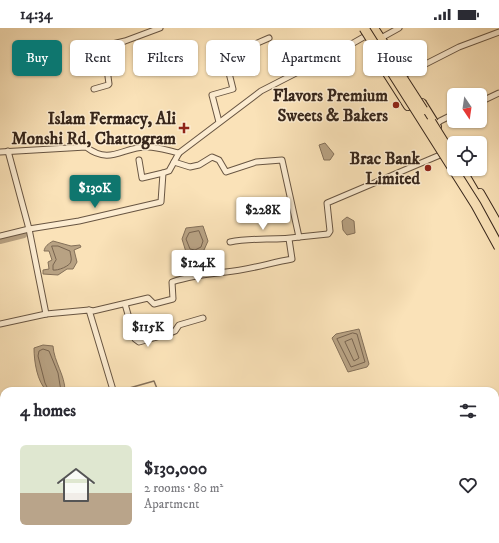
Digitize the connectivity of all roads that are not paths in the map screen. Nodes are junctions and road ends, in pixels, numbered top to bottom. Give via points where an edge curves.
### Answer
1 (160, 28) edge
2 (360, 28) edge
3 (399, 28) edge
4 (374, 29) edge
5 (365, 32) edge
6 (499, 32) edge
7 (270, 38) dead end
8 (381, 38) joint
9 (427, 64) edge
10 (404, 76) edge
11 (94, 89) dead end
12 (499, 93) edge
13 (487, 99) edge
14 (447, 118) edge
15 (219, 122) junction
16 (436, 125) junction
17 (447, 142) edge
18 (447, 147) edge
19 (8, 151) junction
20 (0, 152) edge
21 (179, 153) junction
22 (440, 155) junction
23 (139, 160) dead end
24 (174, 162) junction
25 (163, 174) junction
26 (465, 176) edge
27 (468, 176) edge
28 (499, 226) edge
29 (29, 229) junction
30 (499, 234) edge
31 (0, 236) edge
32 (299, 237) junction
33 (289, 239) junction
34 (230, 242) dead end
35 (499, 246) edge
36 (499, 253) edge
37 (125, 304) junction
38 (89, 310) junction
39 (46, 314) junction
40 (203, 318) dead end
41 (0, 324) edge
42 (112, 387) edge

1 - 11 street via 104,46 109,84
2 - 5 main road
3 - 8 street
4 - 5 street
4 - 8 main road
4 - 18 highway, bridge
5 - 15 street via 261,91
5 - 22 main road
5 - 35 highway, bridge via 476,205
6 - 9 street via 459,47
7 - 15 street via 225,57 233,89 212,95
10 - 16 main road
12 - 13 street
14 - 16 street
15 - 21 street
16 - 17 main road
19 - 20 street
19 - 21 street via 86,147 96,155 106,156 148,147
19 - 29 street
21 - 24 street
22 - 32 street via 327,203 330,231 328,234
22 - 36 main road
23 - 25 street via 142,178
24 - 25 street via 170,171
24 - 32 street via 190,167 212,157 220,160 226,172 256,162 282,160
25 - 29 street via 161,202 79,221
26 - 30 highway
27 - 28 main road
29 - 31 street
29 - 39 street
32 - 33 street
33 - 34 street via 272,241 254,238
33 - 37 street via 292,259 178,280 172,282 173,299 154,304 148,298
37 - 38 street
37 - 40 street via 135,339 139,342 168,334 175,331 179,325
38 - 39 street
38 - 42 street
39 - 41 street

